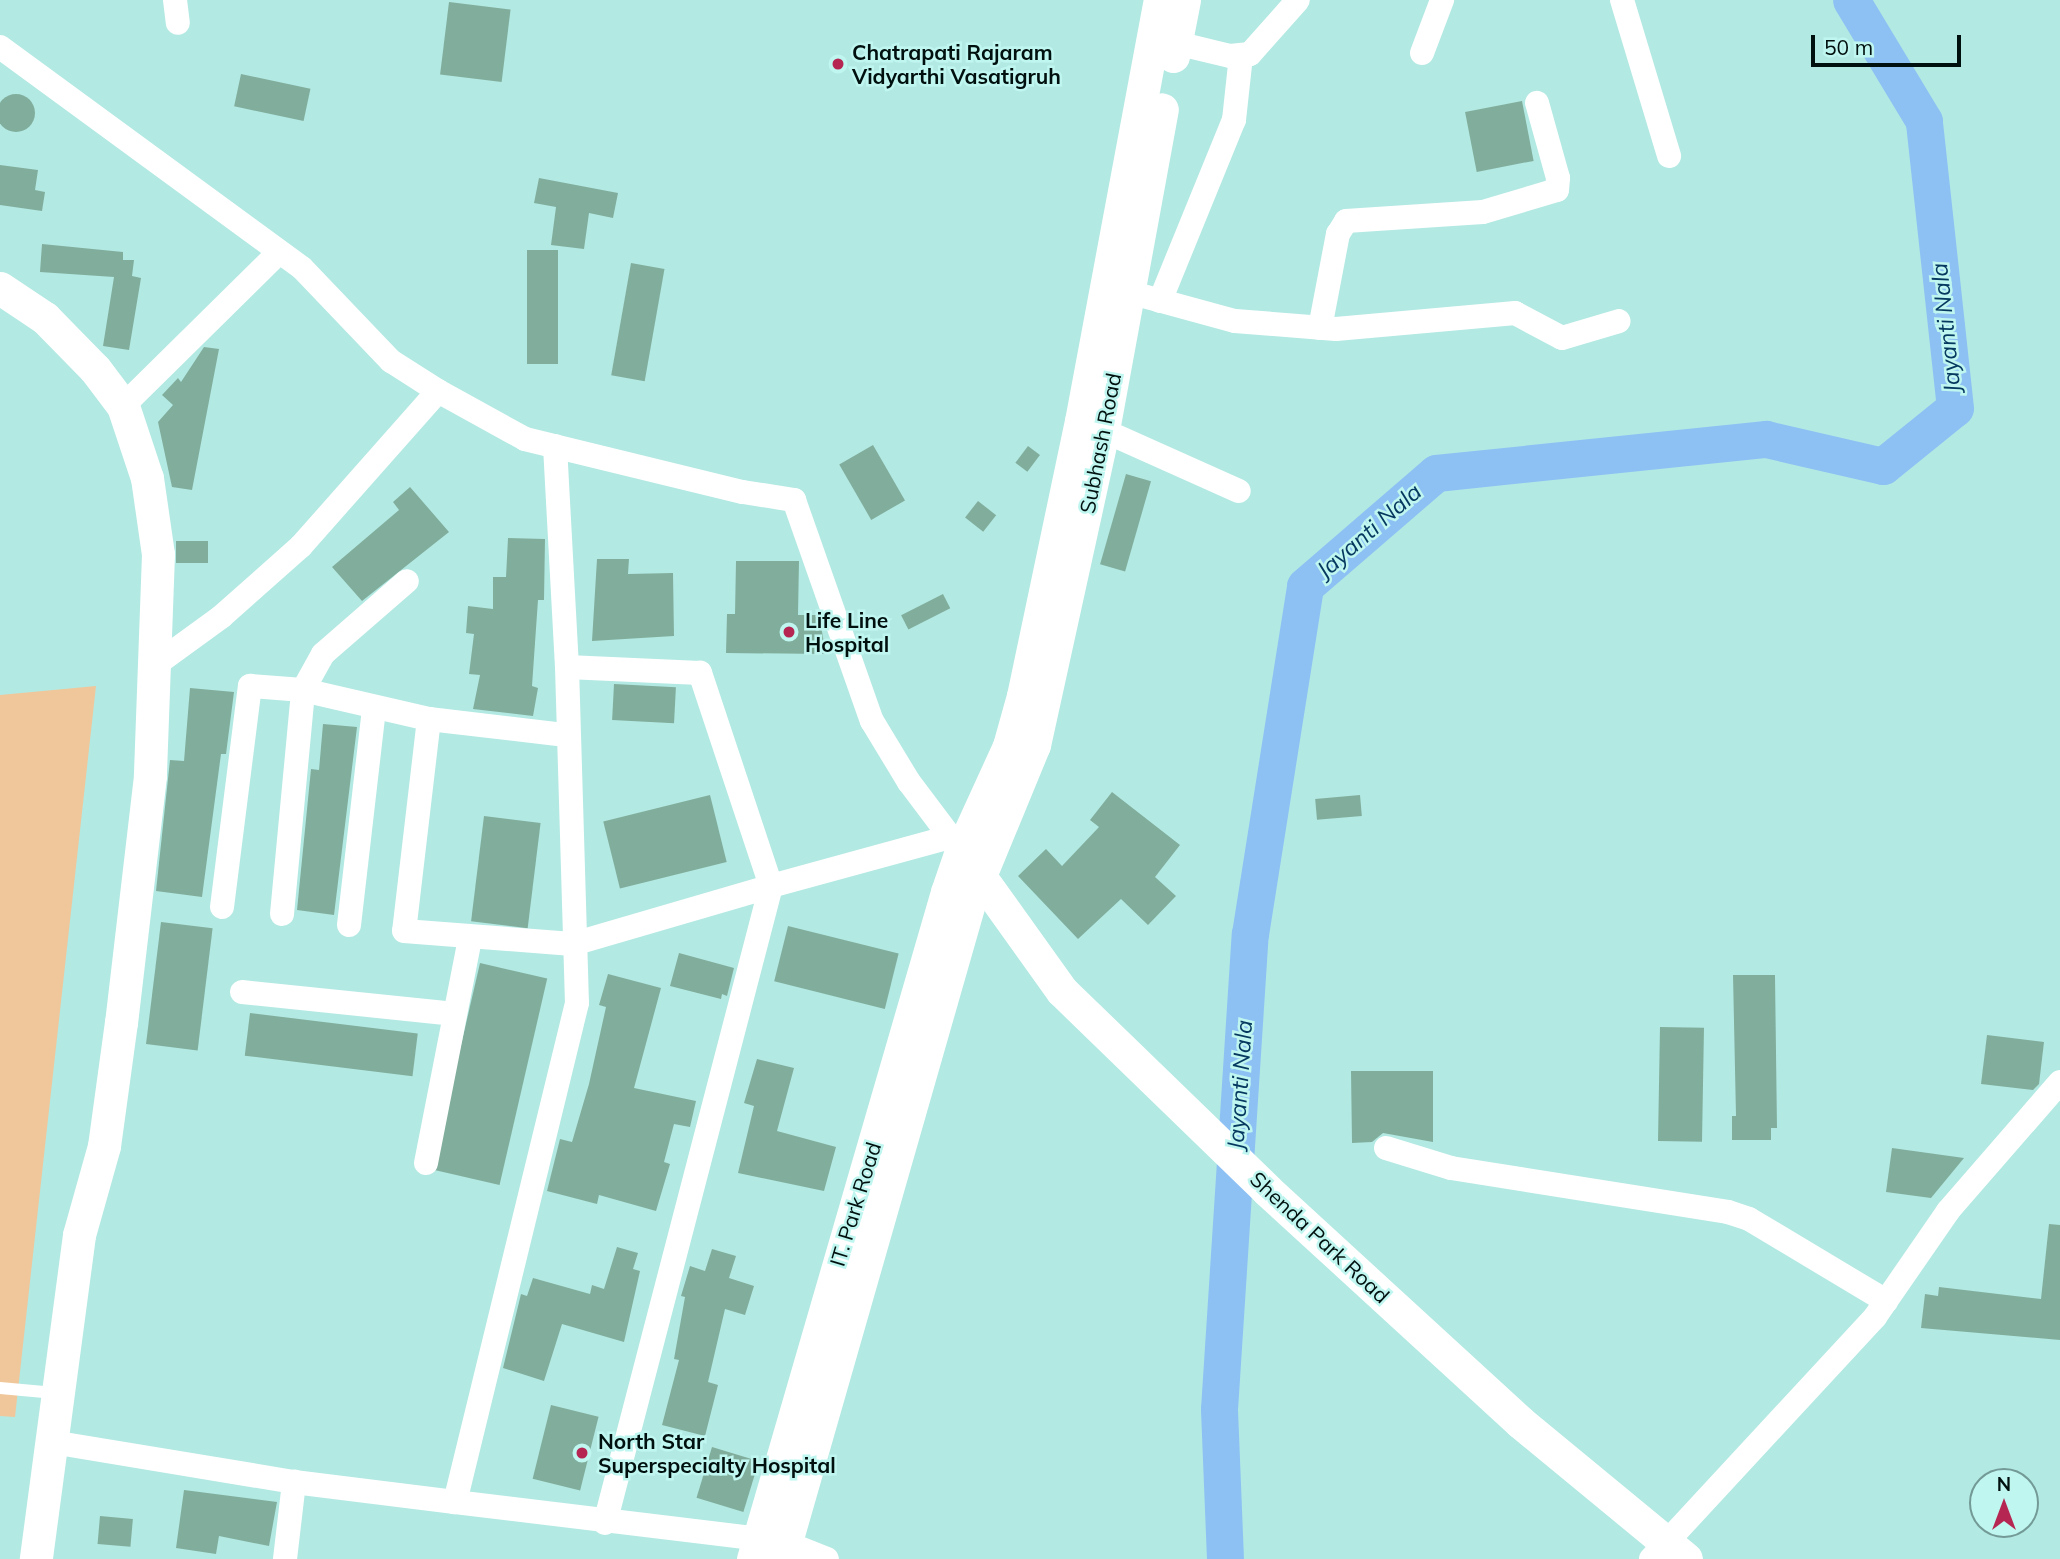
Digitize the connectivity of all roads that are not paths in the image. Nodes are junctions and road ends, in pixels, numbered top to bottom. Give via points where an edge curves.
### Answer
1 (1298, 0) edge
2 (1443, 0) edge
3 (1622, 0) edge
4 (1171, 16) edge
5 (0, 47) edge
6 (1422, 53) dead end
7 (1241, 56) junction
8 (1537, 103) dead end
9 (1669, 156) dead end
10 (279, 252) junction
11 (0, 288) edge
12 (1116, 289) junction
13 (1160, 301) junction
14 (1619, 321) dead end
15 (1320, 328) junction
16 (438, 391) junction
17 (123, 406) junction
18 (1092, 426) junction
19 (555, 446) junction
20 (1239, 491) dead end
21 (407, 580) dead end
22 (155, 665) junction
23 (567, 667) junction
24 (303, 690) junction
25 (374, 709) junction
26 (429, 719) junction
27 (566, 735) junction
28 (964, 855) junction
29 (771, 886) junction
30 (222, 907) dead end
31 (282, 914) dead end
32 (349, 925) dead end
33 (470, 937) junction
34 (573, 944) junction
35 (242, 992) dead end
36 (455, 1014) junction
37 (2060, 1082) edge
38 (1386, 1148) dead end
39 (426, 1163) dead end
40 (1886, 1301) junction
41 (0, 1388) edge
42 (59, 1394) junction
43 (52, 1442) junction
44 (294, 1482) junction
45 (455, 1502) junction
46 (605, 1523) junction
47 (769, 1550) edge
48 (1667, 1553) edge
49 (36, 1559) edge
50 (285, 1559) edge
51 (827, 1559) edge

1 - 7 street via 1250,54
2 - 6 street
3 - 9 street
4 - 7 street
4 - 12 main road, Subhash Road
5 - 10 street
7 - 13 street via 1234,120
8 - 15 street via 1558,178 1557,190 1483,212 1346,220 1338,233
10 - 16 street via 302,268 391,361
10 - 17 street
11 - 17 main road via 45,318
12 - 13 street
12 - 18 main road, Subhash Road
13 - 15 street via 1235,321
14 - 15 street via 1562,338 1515,313 1390,327
16 - 19 street via 525,439
16 - 22 street via 301,546 229,611
17 - 22 main road via 147,478 156,533
18 - 20 street
18 - 28 main road, Subhash Road via 1023,696 1004,759
19 - 23 street
19 - 28 street via 794,500 872,722
21 - 24 street via 323,654
22 - 42 main road via 150,776 114,1078 104,1146 79,1235
23 - 27 street
23 - 29 street via 700,673
24 - 25 street
24 - 30 street via 250,686
24 - 31 street
25 - 26 street
25 - 32 street
26 - 27 street
26 - 33 street via 404,931
27 - 34 street
28 - 29 street
28 - 47 main road, IT. Park Road
28 - 48 main road, Shenda Park Road via 1062,991 1252,1175
29 - 34 street
29 - 46 street
33 - 34 street
33 - 36 street
34 - 45 street via 577,1003 572,1033
35 - 36 street
36 - 39 street
37 - 40 street via 1948,1211
38 - 40 street via 1451,1168 1728,1212 1749,1219
40 - 48 street
41 - 42 lane
42 - 43 main road
43 - 44 street
43 - 49 main road
44 - 45 street
44 - 50 street
45 - 46 street
46 - 47 street
47 - 51 street

